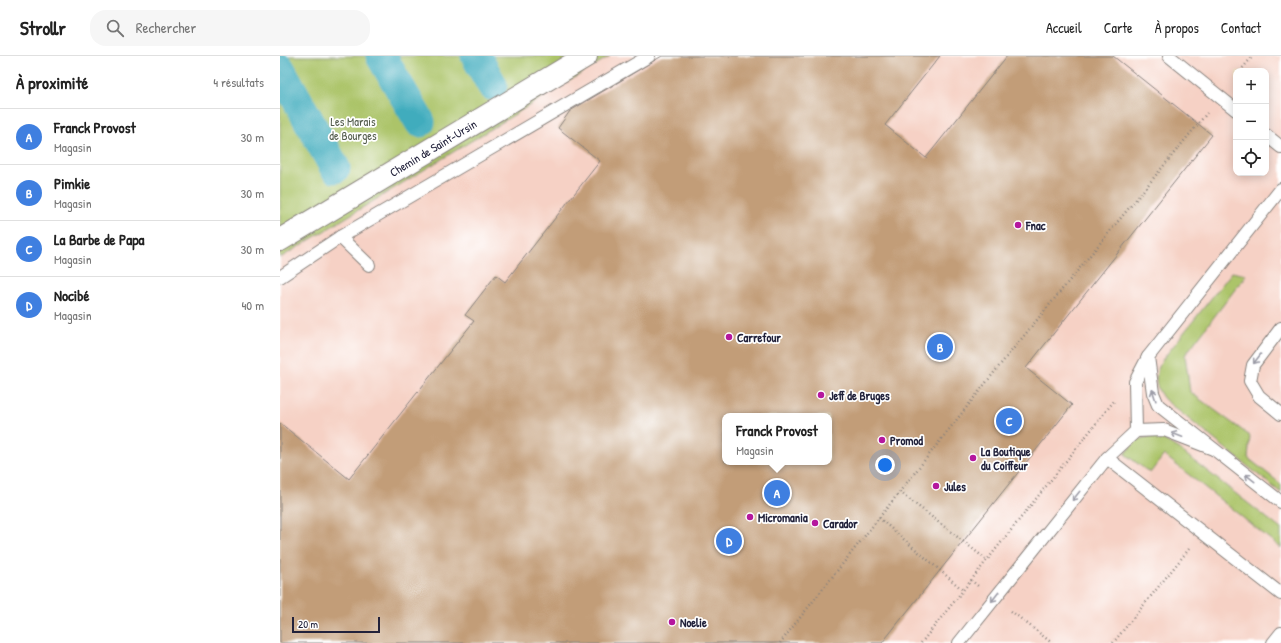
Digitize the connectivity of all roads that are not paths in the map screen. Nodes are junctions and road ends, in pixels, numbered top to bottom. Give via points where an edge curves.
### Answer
1 (586, 56) edge
2 (649, 56) edge
3 (1169, 56) edge
4 (1233, 108) edge
5 (1269, 137) edge
6 (1281, 147) edge
7 (1281, 189) edge
8 (340, 237) junction
9 (280, 240) edge
10 (369, 265) dead end
11 (280, 277) edge
12 (1281, 328) edge
13 (1148, 357) junction
14 (1281, 414) edge
15 (1136, 431) junction
16 (1213, 449) junction
17 (1107, 458) junction
18 (1281, 502) edge
19 (1281, 594) edge
20 (1281, 633) edge
21 (959, 643) edge
22 (1273, 643) edge

1 - 9 street, Chemin de Saint-Ursin
2 - 8 lane
3 - 4 lane
5 - 6 lane
7 - 13 lane
8 - 10 lane
8 - 11 lane
12 -> 14 lane via 1253,365 1250,381 1259,396
13 - 15 lane via 1135,382
16 -> 13 lane via 1158,405 1153,393
16 -> 15 lane via 1164,430
15 - 17 lane
18 -> 16 lane
17 - 19 lane
17 -> 21 lane
20 - 22 lane

